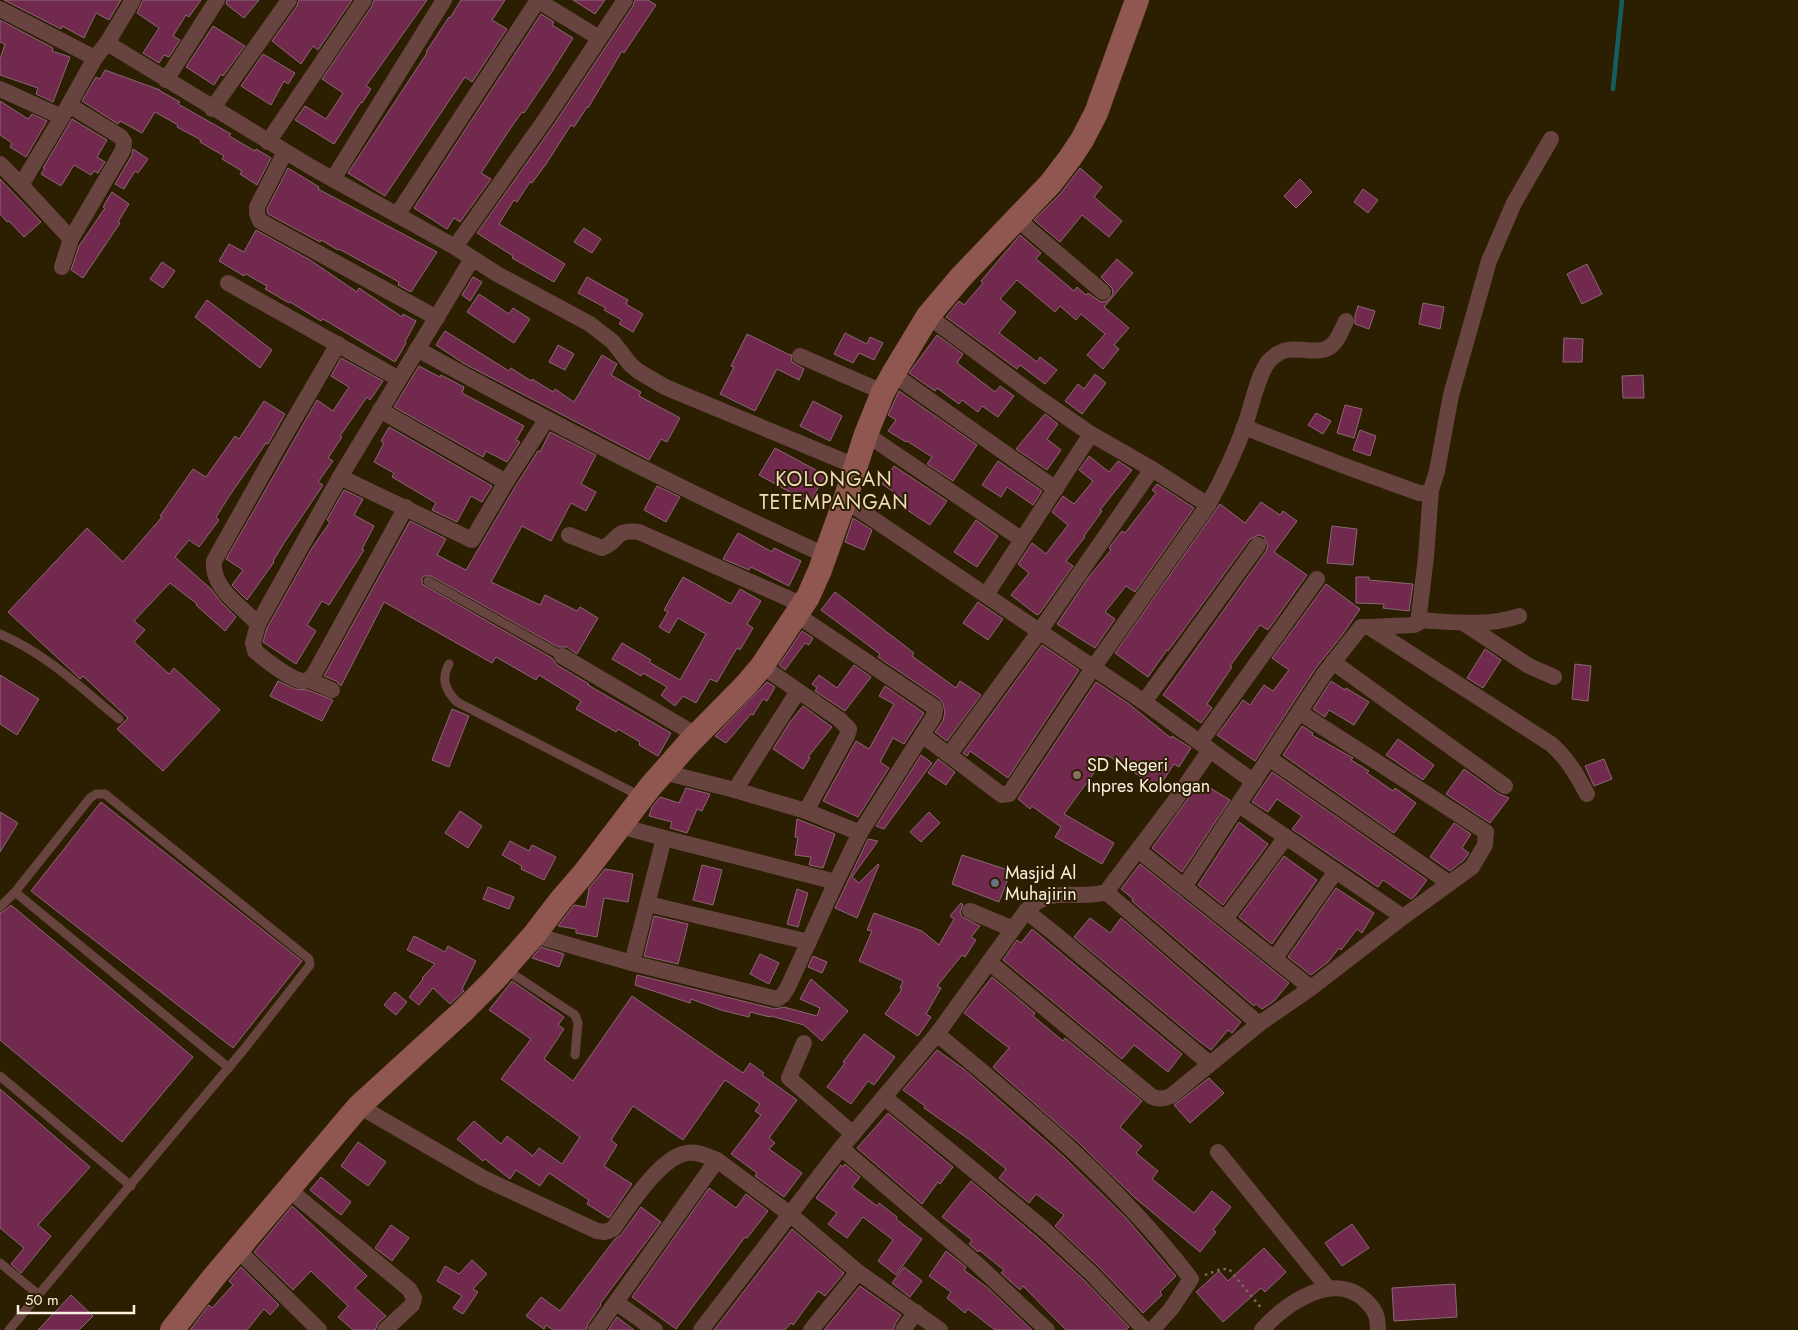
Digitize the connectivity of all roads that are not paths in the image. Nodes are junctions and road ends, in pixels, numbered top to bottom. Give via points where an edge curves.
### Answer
1 (133, 0) edge
2 (289, 0) edge
3 (364, 0) edge
4 (444, 0) edge
5 (537, 0) edge
6 (625, 0) edge
7 (1137, 0) edge
8 (210, 2) edge
9 (0, 9) edge
10 (598, 38) junction
11 (106, 44) junction
12 (95, 58) junction
13 (166, 80) junction
14 (0, 89) edge
15 (212, 109) junction
16 (66, 111) junction
17 (1550, 139) dead end
18 (268, 142) junction
19 (286, 152) junction
20 (0, 164) edge
21 (333, 179) junction
22 (21, 185) junction
23 (397, 215) junction
24 (1017, 219) junction
25 (71, 239) junction
26 (455, 248) junction
27 (472, 259) junction
28 (62, 267) dead end
29 (228, 283) dead end
30 (1103, 292) dead end
31 (928, 316) junction
32 (437, 318) junction
33 (1346, 321) dead end
34 (338, 344) junction
35 (417, 350) junction
36 (800, 356) dead end
37 (399, 378) junction
38 (888, 383) junction
39 (380, 410) junction
40 (546, 420) junction
41 (1244, 427) junction
42 (866, 434) junction
43 (1091, 434) junction
44 (855, 466) junction
45 (1152, 469) junction
46 (340, 477) junction
47 (506, 482) junction
48 (1056, 489) junction
49 (1430, 490) junction
50 (845, 500) junction
51 (1208, 505) junction
52 (406, 508) junction
53 (569, 535) dead end
54 (1021, 539) junction
55 (1258, 546) dead end
56 (825, 556) junction
57 (1317, 579) dead end
58 (428, 581) dead end
59 (986, 595) junction
60 (800, 610) junction
61 (1519, 616) dead end
62 (1419, 620) junction
63 (258, 624) junction
64 (1465, 624) junction
65 (1369, 627) junction
66 (1039, 632) junction
67 (0, 634) edge
68 (562, 656) joint
69 (1333, 662) junction
70 (449, 664) dead end
71 (762, 666) junction
72 (1093, 668) junction
73 (1554, 677) dead end
74 (309, 680) junction
75 (332, 690) dead end
76 (798, 691) junction
77 (1144, 702) junction
78 (1299, 712) junction
79 (119, 719) dead end
80 (696, 734) junction
81 (922, 735) junction
82 (1205, 746) junction
83 (949, 755) junction
84 (1269, 758) junction
85 (663, 772) junction
86 (1254, 782) junction
87 (1505, 786) dead end
88 (735, 790) junction
89 (1587, 794) dead end
90 (642, 797) junction
91 (1239, 805) junction
92 (806, 811) junction
93 (620, 826) junction
94 (860, 832) junction
95 (1286, 837) junction
96 (664, 838) junction
97 (1138, 850) junction
98 (1336, 871) junction
99 (836, 882) junction
100 (1449, 883) junction
101 (1184, 888) junction
102 (15, 892) junction
103 (1106, 892) junction
104 (648, 904) junction
105 (0, 907) edge
106 (970, 911) dead end
107 (1026, 912) junction
108 (1403, 917) junction
109 (1225, 919) junction
110 (1013, 929) junction
111 (534, 935) junction
112 (809, 942) junction
113 (1275, 958) junction
114 (989, 962) junction
115 (632, 963) junction
116 (504, 968) junction
117 (1312, 988) junction
118 (1260, 1024) junction
119 (937, 1034) junction
120 (804, 1043) dead end
121 (575, 1055) dead end
122 (1210, 1064) junction
123 (229, 1068) junction
124 (0, 1076) edge
125 (884, 1097) junction
126 (359, 1106) junction
127 (852, 1134) junction
128 (841, 1148) junction
129 (1218, 1152) dead end
130 (716, 1160) junction
131 (131, 1186) junction
132 (288, 1189) junction
133 (791, 1215) junction
134 (238, 1249) junction
135 (0, 1263) edge
136 (858, 1272) junction
137 (1328, 1288) junction
138 (39, 1295) junction
139 (617, 1303) junction
140 (916, 1312) junction
141 (1267, 1325) edge
142 (9, 1330) edge
143 (172, 1330) edge
144 (319, 1330) edge
145 (384, 1330) edge
146 (596, 1330) edge
147 (655, 1330) edge
148 (700, 1330) edge
149 (811, 1330) edge
150 (903, 1330) edge
151 (940, 1330) edge
152 (1047, 1330) edge
153 (1145, 1330) edge
154 (1152, 1330) edge
155 (1378, 1330) edge

1 - 11 street
2 - 15 street
3 - 18 street
4 - 21 street
5 - 10 street
5 - 23 street
6 - 10 street
7 - 24 street via 1096,113 1082,140 1056,177
8 - 13 street
9 - 12 street
10 - 26 street
11 - 12 street
11 - 13 street
12 - 16 street
13 - 15 street
14 - 16 street
15 - 18 street
16 - 22 street
16 - 25 street via 121,137 124,145
17 - 49 street via 1514,202 1489,261 1451,395
18 - 19 street
19 - 21 street
19 - 32 street via 257,207 260,221
20 - 22 street
21 - 23 street
22 - 25 street
23 - 26 street
24 - 30 street
24 - 31 street
25 - 28 street
26 - 27 street
27 - 32 street
27 - 44 street via 590,324 613,342 630,364 666,387
29 - 34 street
31 - 38 street
31 - 43 street
32 - 35 street
33 - 41 street via 1331,346 1323,350 1284,350 1268,362 1262,371
34 - 37 street
34 - 63 street via 214,561 213,570 220,586
35 - 37 street
35 - 40 street
36 - 38 street
37 - 39 street
38 - 42 street
38 - 48 street
39 - 46 street
39 - 47 street
40 - 47 street
40 - 56 street
41 - 49 street via 1420,493 1426,494
41 - 51 street
42 - 44 street
42 - 54 street
43 - 45 street
43 - 48 street
44 - 50 street
45 - 51 street
45 - 66 street
46 - 52 street
46 - 63 street
47 - 52 street via 472,540
48 - 54 street
49 - 62 street
50 - 56 street
50 - 59 street
51 - 72 street
52 - 74 street
53 - 60 street via 602,548 610,544 617,534 638,532
54 - 59 street
55 - 77 street
56 - 60 street
57 - 82 street
58 - 68 lane
59 - 66 street
60 - 71 street
60 - 81 street via 934,707 934,716
61 - 64 street
62 - 64 street
62 - 65 street via 1414,625
63 - 74 street via 253,643 255,651 291,676
64 - 73 street via 1529,666
65 - 69 street via 1360,629
65 - 89 street via 1551,744 1572,766
66 - 72 street
66 - 83 street
67 - 79 lane via 45,658
68 - 80 street
69 - 78 street
69 - 87 street
70 - 90 lane via 444,682 457,702
71 - 76 street
71 - 80 street
72 - 77 street
72 - 83 street via 1009,794 1002,795
74 - 75 street
76 - 88 street
76 - 92 street via 849,729
77 - 82 street
78 - 84 street
78 - 100 street via 1486,832 1485,845 1472,867
80 - 85 street
81 - 83 street
81 - 94 street
82 - 86 street
82 - 97 street via 1174,802
84 - 86 street
84 - 100 street
85 - 88 street
85 - 90 street
86 - 91 street
88 - 92 street
90 - 93 street
91 - 95 street
91 - 101 street
92 - 94 street
93 - 96 street
93 - 111 street
94 - 99 street
95 - 98 street
95 - 109 street
96 - 99 street
96 - 104 street
97 - 101 street
97 - 103 street
98 - 108 street
98 - 113 street
99 - 112 street
100 - 108 street
101 - 109 street
102 - 105 lane
102 - 123 lane
102 - 123 lane via 90,798 105,794 309,959 308,969
103 - 107 street via 1046,896
103 - 118 street
104 - 112 street
104 - 115 street
106 - 110 street
107 - 110 street
107 - 122 street
108 - 117 street
109 - 113 street
110 - 114 street
111 - 115 street
111 - 116 street
112 - 115 street via 788,987 777,999
113 - 117 street
114 - 119 street
114 - 122 street via 1155,1098 1171,1096
116 - 121 lane via 574,1015 578,1023
116 - 126 street via 461,1013
117 - 118 street
118 - 122 street
119 - 125 street
119 - 154 street via 1078,1156 1163,1243 1191,1279
120 - 127 street via 789,1078
123 - 131 lane
124 - 131 lane
125 - 127 street
125 - 153 street via 1044,1230
126 - 130 street via 483,1178 597,1231 614,1229 652,1178 674,1158 692,1152
126 - 132 street
127 - 128 street
128 - 133 street
128 - 152 street via 977,1264
129 - 137 street
130 - 133 street
130 - 139 street
131 - 138 lane
132 - 134 street
132 - 145 street via 409,1289 414,1298 412,1305
133 - 136 street
133 - 148 street
134 - 143 street
134 - 144 street
135 - 138 lane
136 - 140 street
136 - 149 street
137 - 141 street via 1308,1294
137 - 155 street via 1348,1289 1362,1296 1377,1314
138 - 142 lane
139 - 146 street
139 - 147 street
140 - 150 street
140 - 151 street

